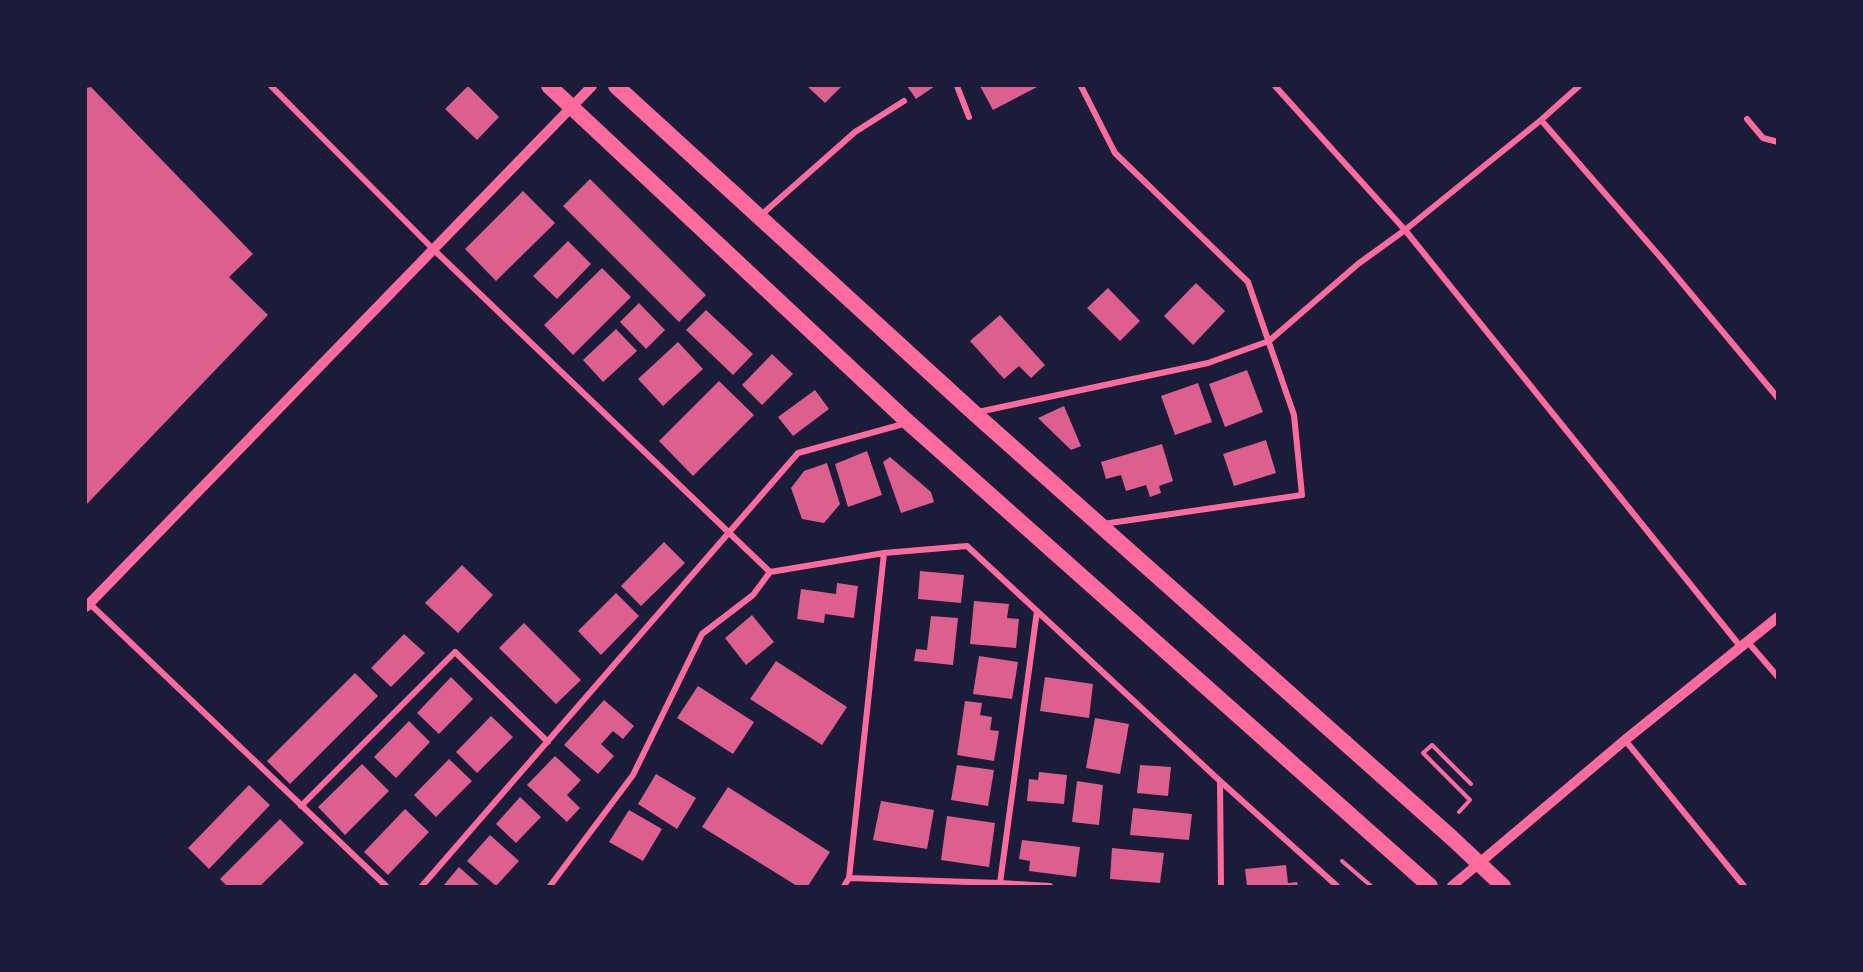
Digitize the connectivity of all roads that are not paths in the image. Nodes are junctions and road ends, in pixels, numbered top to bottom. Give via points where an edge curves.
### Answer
1 (271, 86) edge
2 (549, 86) edge
3 (592, 86) edge
4 (616, 86) edge
5 (957, 86) edge
6 (1081, 86) edge
7 (1275, 86) edge
8 (1579, 86) edge
9 (904, 101) dead end
10 (572, 107) junction
11 (969, 117) dead end
12 (1748, 119) dead end
13 (1541, 120) junction
14 (1778, 142) edge
15 (759, 217) junction
16 (1405, 230) junction
17 (434, 249) junction
18 (1269, 341) junction
19 (1778, 398) edge
20 (974, 413) junction
21 (909, 423) junction
22 (1099, 525) junction
23 (730, 532) junction
24 (885, 553) junction
25 (770, 572) junction
26 (87, 605) edge
27 (1037, 611) junction
28 (1778, 617) edge
29 (1743, 644) junction
30 (1778, 678) edge
31 (1625, 740) junction
32 (548, 742) junction
33 (1220, 781) junction
34 (302, 806) junction
35 (1478, 863) junction
36 (849, 878) junction
37 (999, 883) junction
38 (386, 886) edge
39 (422, 886) edge
40 (550, 886) edge
41 (843, 886) edge
42 (1050, 886) edge
43 (1221, 886) edge
44 (1337, 886) edge
45 (1430, 886) edge
46 (1452, 886) edge
47 (1503, 886) edge
48 (1744, 886) edge

1 - 17 street
2 - 10 highway
3 - 10 street
4 - 15 highway
5 - 11 street
6 - 18 street via 1115,153 1248,282
7 - 16 street
8 - 13 street
9 - 15 street via 855,132
10 - 17 street
10 - 21 highway
12 - 14 street via 1763,138
13 - 16 street
13 - 19 street
15 - 20 highway
16 - 18 street via 1358,264
16 - 29 street
17 - 23 street
17 - 26 street
18 - 20 street via 1208,363
18 - 22 street via 1294,415 1302,495
20 - 22 highway
21 - 23 street via 798,453
21 - 45 highway
22 - 35 highway
23 - 25 street
23 - 32 street
24 - 25 street
24 - 27 street via 967,546
24 - 36 street
25 - 40 street via 753,595 702,634 633,775
26 - 34 street
27 - 33 street
27 - 37 street
28 - 29 street
29 - 30 street
29 - 31 street
31 - 35 street
31 - 48 street
32 - 34 street via 455,652
32 - 39 street
33 - 43 street
33 - 44 street
34 - 38 street
35 - 46 street
35 - 47 highway
36 - 37 street
36 - 41 street
37 - 42 street

